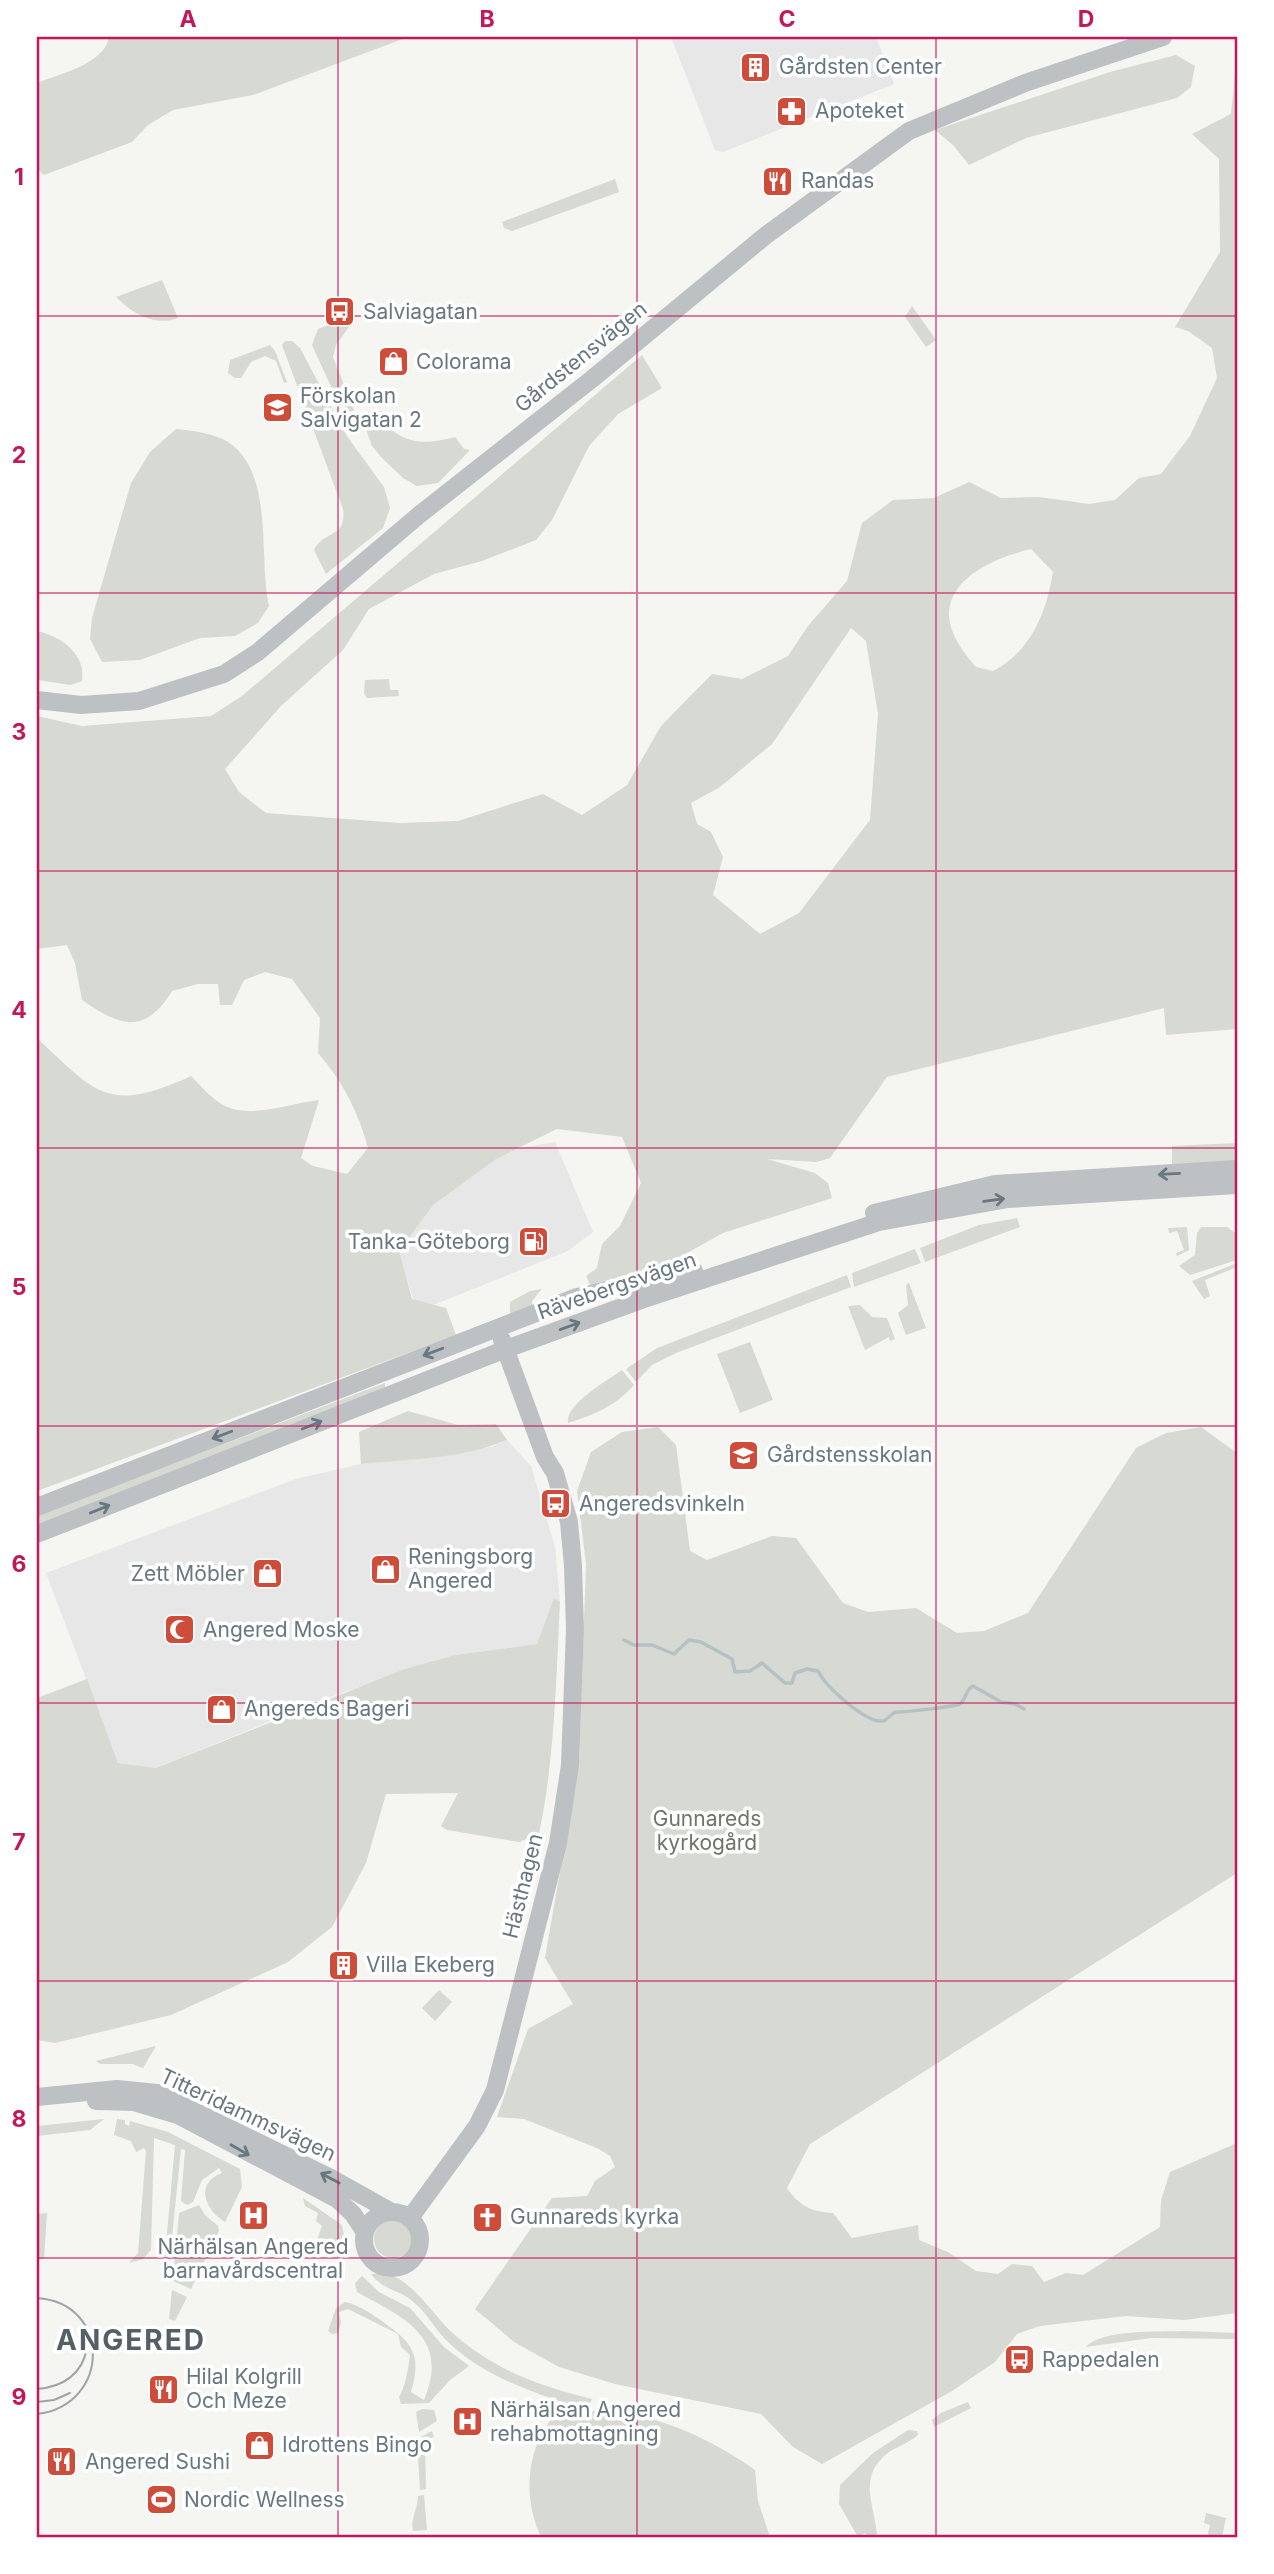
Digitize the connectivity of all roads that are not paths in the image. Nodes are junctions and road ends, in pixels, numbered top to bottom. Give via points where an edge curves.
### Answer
1 (1163, 37) edge
2 (37, 699) edge
3 (1237, 1168) edge
4 (1237, 1185) edge
5 (497, 1327) junction
6 (506, 1349) junction
7 (37, 1507) edge
8 (37, 1534) edge
9 (37, 2097) edge
10 (37, 2108) edge
11 (390, 2211) junction
12 (410, 2218) junction
13 (365, 2232) junction

1 - 2 street, Gårdstensvägen via 1024,83 909,131 765,236 419,515 258,652 224,674 139,701 80,705
3 -> 5 street, Rävebergsvägen via 995,1184 941,1195 739,1259 577,1297
6 -> 4 street, Rävebergsvägen via 644,1298 879,1222 1008,1199
5 - 6 street, Hästhagen
5 -> 7 street, Rävebergsvägen
8 -> 6 street, Rävebergsvägen
6 - 12 street, Hästhagen via 545,1457 573,1566 570,1765 563,1821 495,2090 477,2126
11 -> 9 street, Titteridammsvägen via 157,2094 117,2089
10 -> 13 street, Titteridammsvägen via 112,2101 162,2109 337,2199
11 - 12 street
11 - 13 street via 372,2219
12 - 13 street via 419,2229 421,2243 415,2257 401,2267 386,2268 373,2261 365,2250

